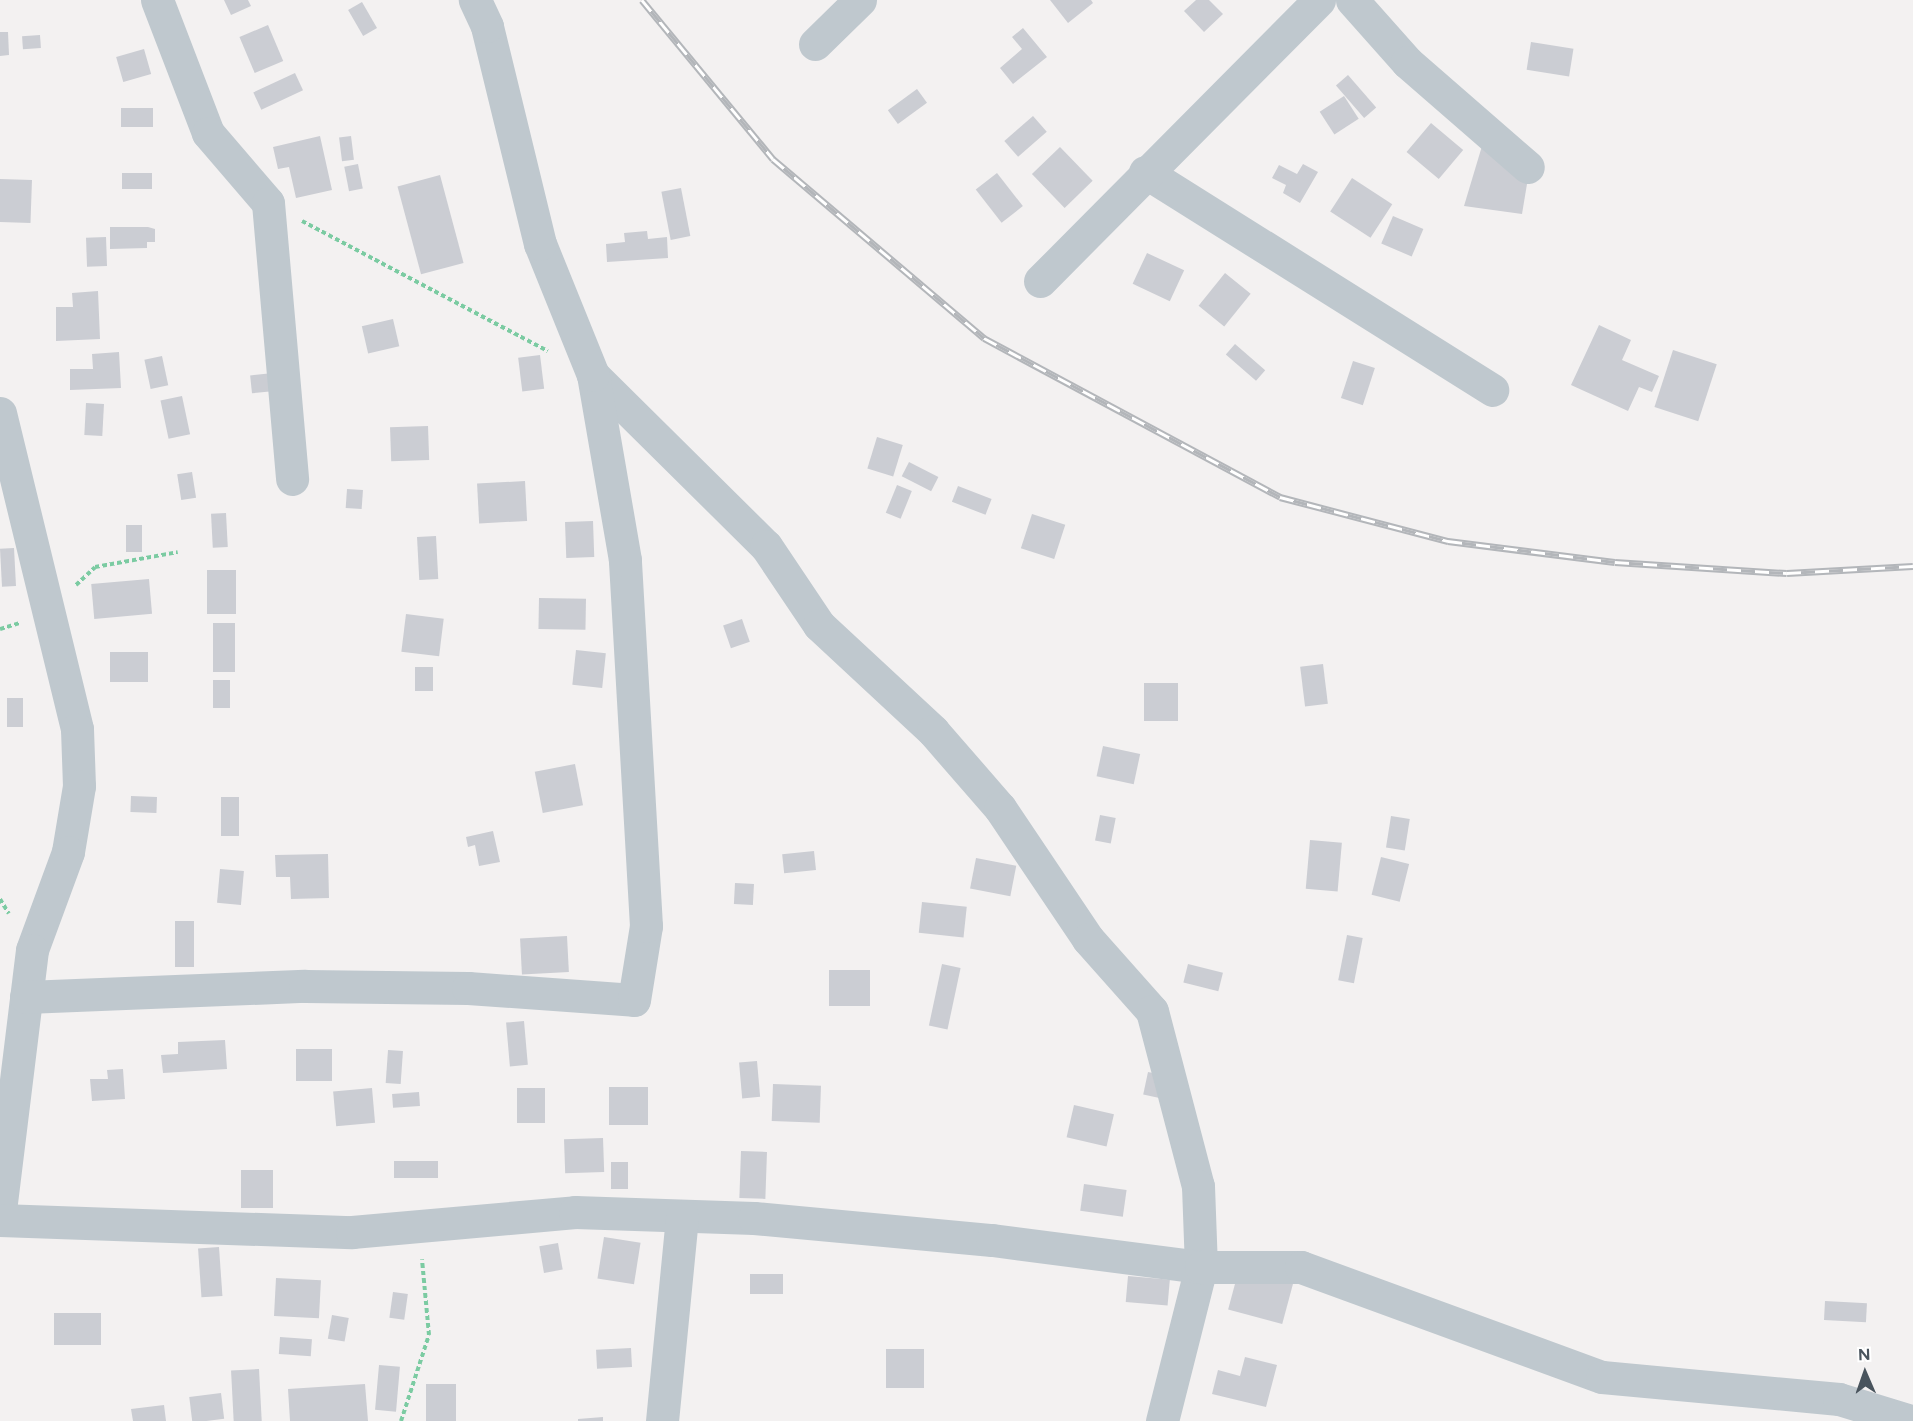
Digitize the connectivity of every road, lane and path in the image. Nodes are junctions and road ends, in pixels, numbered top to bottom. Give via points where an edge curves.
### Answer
1 (158, 0) edge
2 (475, 0) edge
3 (860, 0) edge
4 (1319, 0) edge
5 (1352, 0) edge
6 (815, 44) dead end
7 (1528, 167) dead end
8 (1145, 172) junction
9 (268, 203) junction
10 (1040, 281) dead end
11 (593, 375) junction
12 (1492, 390) dead end
13 (0, 413) edge
14 (292, 479) dead end
15 (178, 552) dead end
16 (46, 616) junction
17 (0, 629) edge
18 (26, 997) junction
19 (0, 1209) edge
20 (682, 1216) junction
21 (0, 1220) edge
22 (421, 1252) dead end
23 (1201, 1267) junction
24 (400, 1421) edge
25 (662, 1421) edge
26 (1162, 1421) edge
27 (1911, 1421) edge

1 - 9 street via 208,133
2 - 11 street via 487,26 540,244
3 - 6 street
4 - 8 street
5 - 7 street via 1407,62
8 - 10 street
8 - 12 street
9 - 11 path
9 - 14 street
11 - 18 street via 625,560 646,926 634,1000 468,988 305,986
11 - 23 street via 766,546 819,625 933,731 1000,808 1088,939 1152,1011 1198,1185
13 - 16 street
15 - 16 path via 95,567
16 - 17 path
16 - 18 street via 77,729 79,786 68,852 32,950
18 - 19 street
20 - 21 street via 575,1212 352,1232
20 - 23 street via 992,1239
20 - 25 street
22 - 24 path via 429,1335
23 - 26 street
23 - 27 street via 1301,1267 1602,1377 1839,1399

